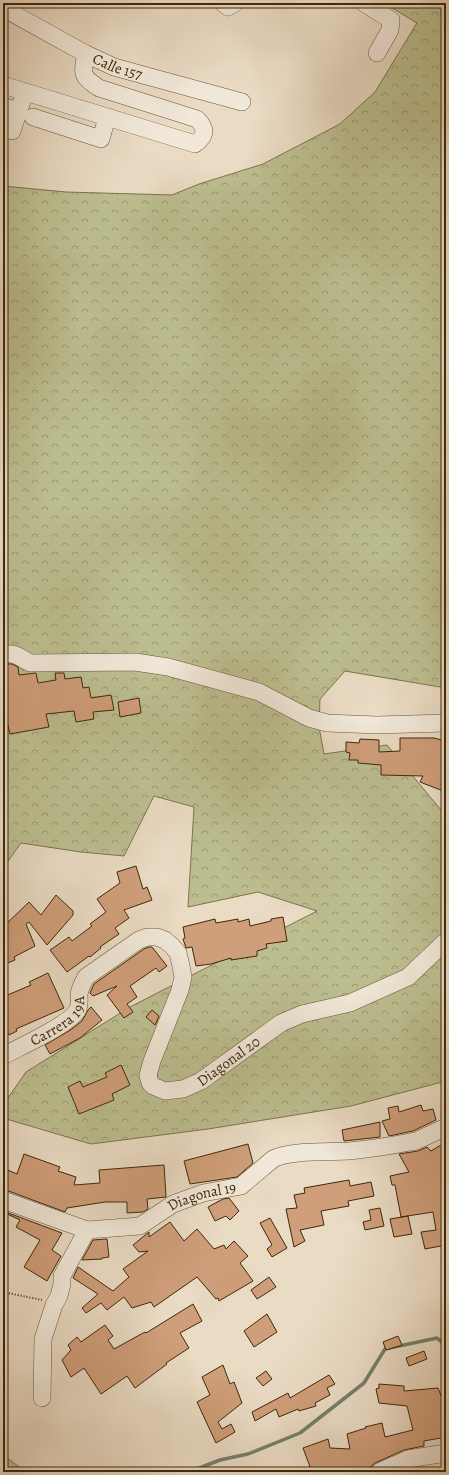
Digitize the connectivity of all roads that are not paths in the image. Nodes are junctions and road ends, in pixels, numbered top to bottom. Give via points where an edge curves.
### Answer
1 (223, 3) edge
2 (235, 3) edge
3 (364, 3) edge
4 (3, 8) edge
5 (377, 53) dead end
6 (86, 54) junction
7 (106, 64) junction
8 (3, 86) edge
9 (99, 88) junction
10 (25, 92) junction
11 (242, 102) dead end
12 (18, 111) edge
13 (107, 117) junction
14 (3, 128) edge
15 (3, 654) edge
16 (446, 724) edge
17 (157, 937) joint
18 (446, 941) edge
19 (3, 1056) edge
20 (446, 1127) edge
21 (3, 1200) edge
22 (87, 1230) junction
23 (42, 1398) dead end
24 (446, 1453) edge
25 (379, 1472) edge

1 - 2 street via 228,7
3 - 5 street via 391,20 390,30
4 - 6 street, Calle 157
6 - 7 street, Calle 157
6 - 9 street via 82,71 87,80
7 - 9 street
7 - 11 street, Calle 157
8 - 10 street
9 - 13 street via 197,119 203,125 204,132 202,139 195,144
10 - 12 street
10 - 13 street
12 - 13 street via 101,139
12 - 14 street via 12,131
15 - 16 street via 13,654 30,663 135,662 168,667 259,692 309,718 327,723
17 - 18 street, Diagonal 20 via 165,940 178,953 183,977 148,1074 150,1083 165,1091 189,1087 201,1081 281,1023 302,1014 350,1003 408,977
17 - 19 street, Carrera 19A via 138,940 86,977 81,986 78,1010 65,1023
20 - 22 street, Diagonal 19 via 416,1141 278,1156 241,1186 203,1193 173,1204 140,1226
21 - 22 street, Diagonal 19
22 - 23 street via 62,1276 59,1296 43,1338
24 - 25 street via 408,1460

